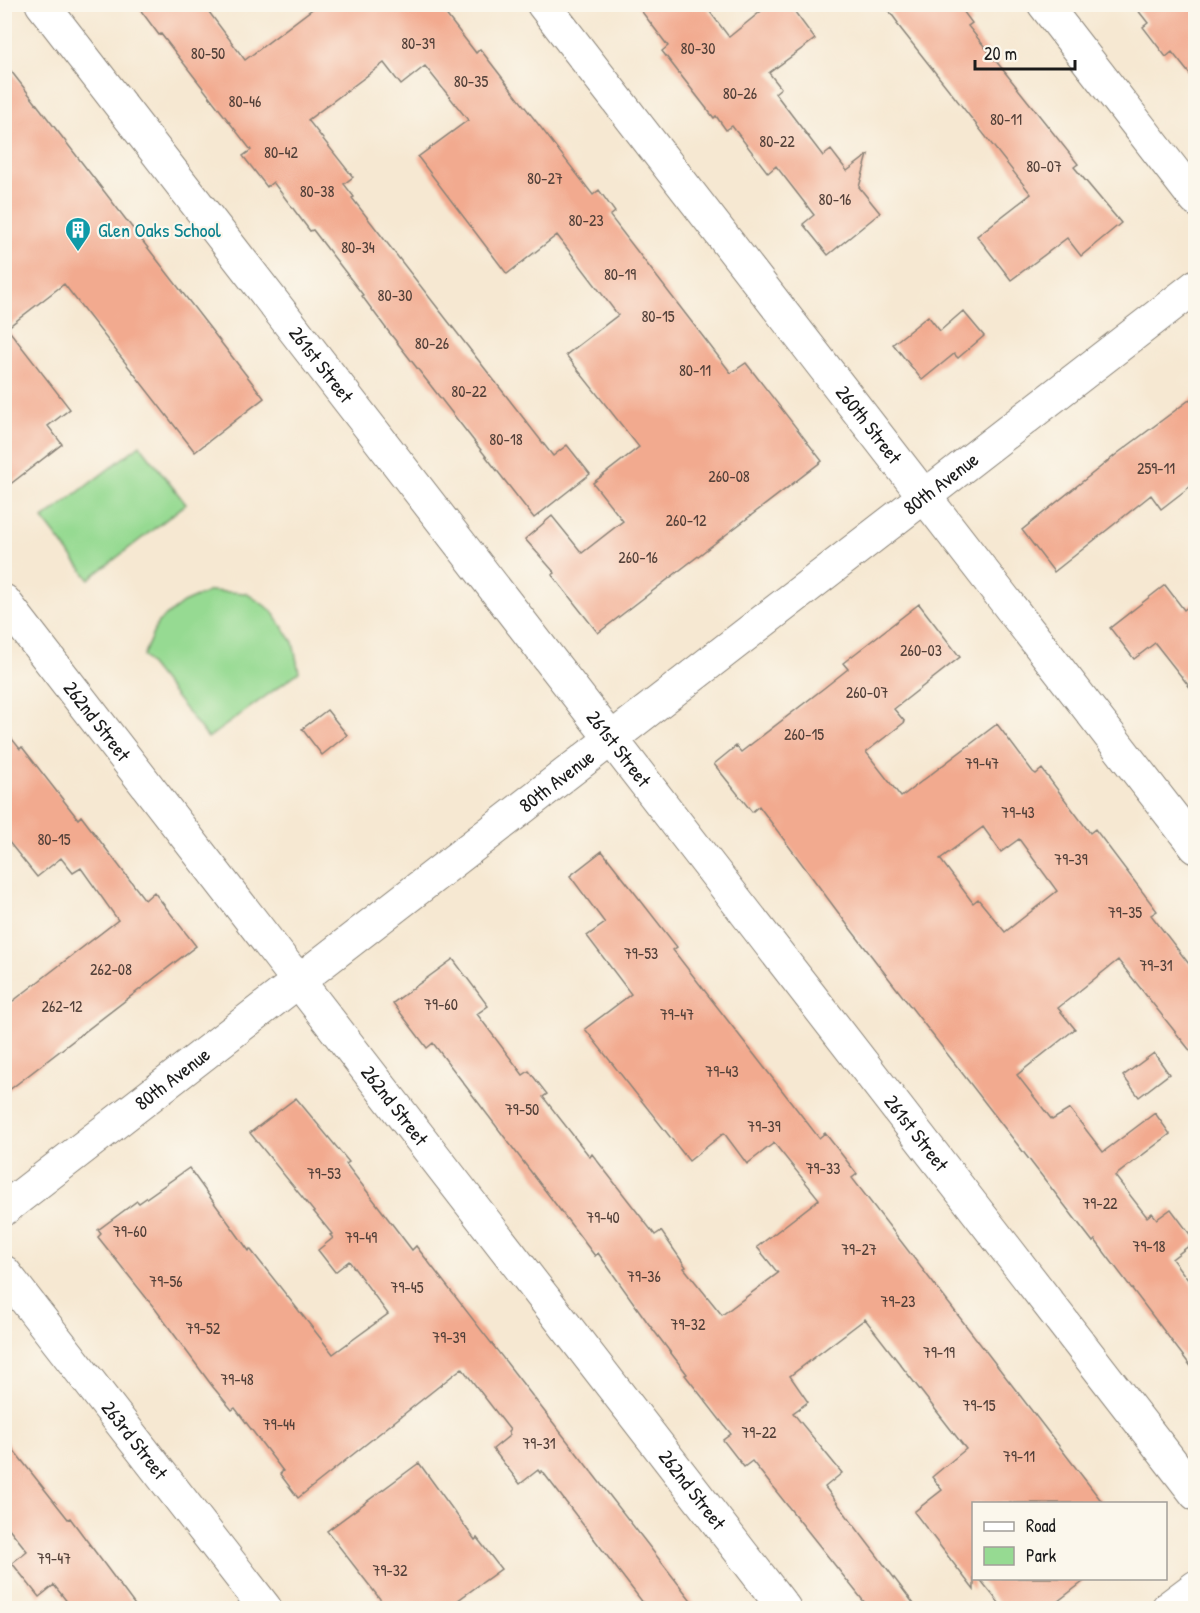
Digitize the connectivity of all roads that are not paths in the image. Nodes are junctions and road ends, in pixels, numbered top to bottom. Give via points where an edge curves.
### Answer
1 (42, 4) edge
2 (543, 4) edge
3 (1044, 4) edge
4 (1196, 200) edge
5 (1196, 286) edge
6 (924, 496) junction
7 (4, 601) edge
8 (611, 739) junction
9 (1196, 847) edge
10 (298, 981) junction
11 (4, 1209) edge
12 (4, 1272) edge
13 (1196, 1494) edge
14 (1196, 1587) edge
15 (265, 1608) edge
16 (784, 1608) edge
17 (1168, 1608) edge

1 - 8 street, 261st Street
2 - 6 street, 260th Street
3 - 4 street
5 - 6 street, 80th Avenue
6 - 8 street, 80th Avenue
6 - 9 street, 260th Street
7 - 10 street, 262nd Street
8 - 10 street, 80th Avenue
8 - 13 street, 261st Street
10 - 11 street, 80th Avenue
10 - 16 street, 262nd Street
12 - 15 street, 263rd Street
14 - 17 street

